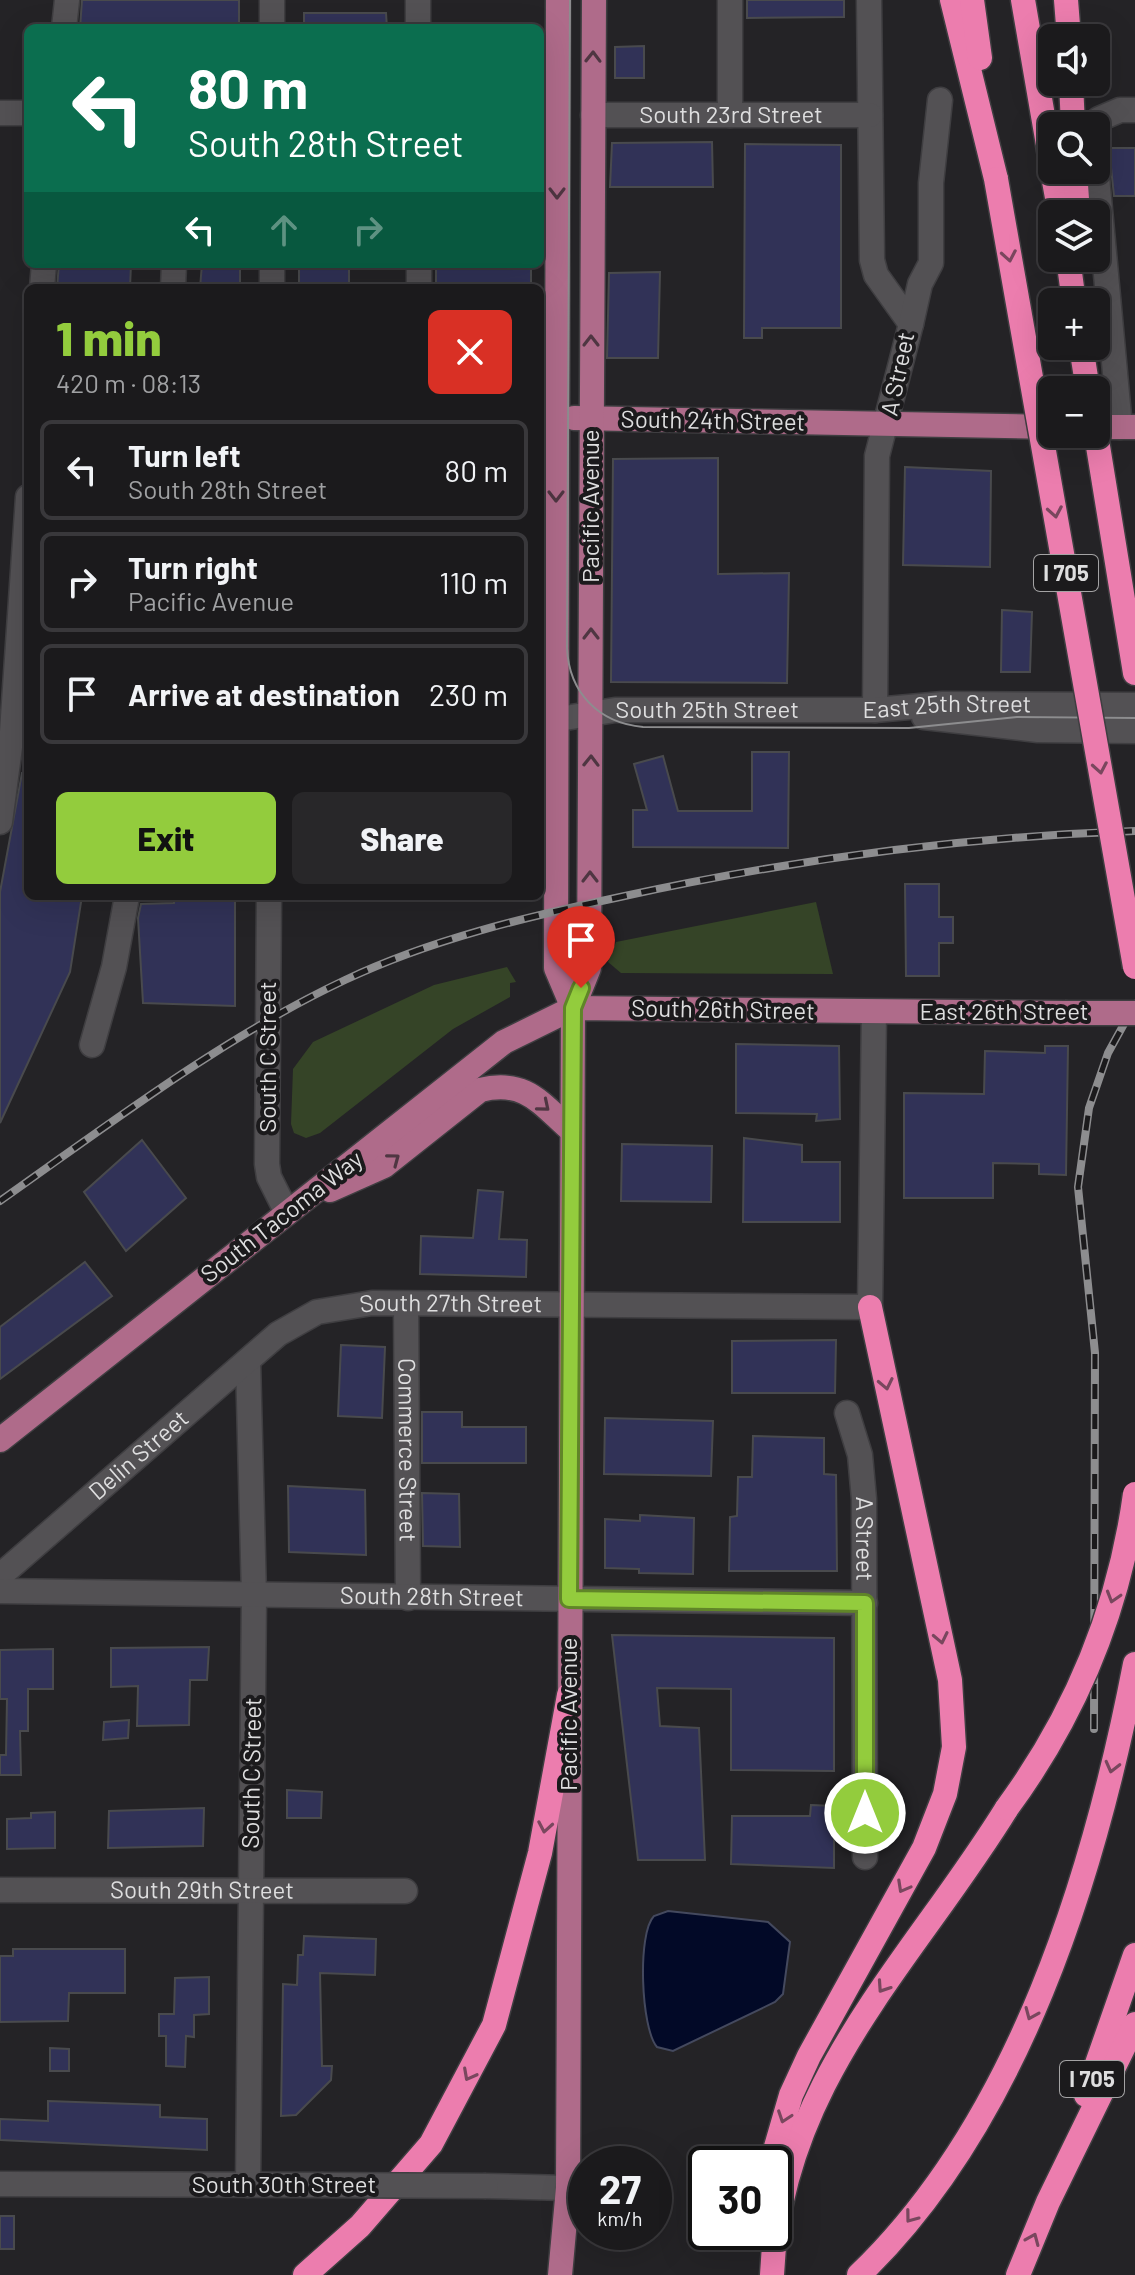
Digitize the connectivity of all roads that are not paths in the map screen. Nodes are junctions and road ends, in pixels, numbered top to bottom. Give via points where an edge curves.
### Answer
1 (67, 0) edge
2 (272, 0) edge
3 (418, 0) edge
4 (558, 0) edge
5 (594, 0) edge
6 (730, 0) edge
7 (869, 0) edge
8 (952, 0) edge
9 (972, 0) edge
10 (1023, 0) edge
11 (1066, 0) edge
12 (64, 24) edge
13 (272, 24) edge
14 (418, 24) edge
15 (1068, 24) edge
16 (940, 100) dead end
17 (1135, 110) edge
18 (1042, 112) edge
19 (0, 113) edge
20 (24, 113) edge
21 (548, 114) edge
22 (593, 115) junction
23 (730, 115) junction
24 (870, 115) junction
25 (1110, 116) edge
26 (996, 179) junction
27 (1097, 184) edge
28 (911, 324) junction
29 (548, 418) edge
30 (591, 419) junction
31 (887, 424) junction
32 (1038, 427) edge
33 (1117, 427) edge
34 (1098, 448) edge
35 (24, 560) edge
36 (1135, 673) edge
37 (1135, 705) edge
38 (875, 710) junction
39 (591, 712) junction
40 (548, 720) edge
41 (1135, 731) edge
42 (13, 732) edge
43 (0, 822) edge
44 (126, 900) edge
45 (269, 900) edge
46 (1135, 967) edge
47 (573, 1008) junction
48 (874, 1012) junction
49 (1135, 1013) edge
50 (92, 1045) dead end
51 (572, 1131) junction
52 (293, 1208) junction
53 (406, 1304) junction
54 (571, 1305) junction
55 (870, 1307) junction
56 (278, 1334) joint
57 (248, 1361) junction
58 (847, 1413) dead end
59 (0, 1440) edge
60 (1135, 1494) edge
61 (0, 1576) edge
62 (0, 1591) edge
63 (254, 1596) junction
64 (408, 1598) junction
65 (569, 1599) junction
66 (865, 1603) junction
67 (1135, 1664) edge
68 (569, 1695) junction
69 (865, 1857) dead end
70 (0, 1890) edge
71 (251, 1890) junction
72 (405, 1891) dead end
73 (1135, 1955) edge
74 (1135, 2024) edge
75 (568, 2146) edge
76 (776, 2146) edge
77 (0, 2184) edge
78 (248, 2185) junction
79 (568, 2188) joint
80 (1048, 2202) junction
81 (767, 2250) edge
82 (561, 2264) edge
83 (305, 2275) edge
84 (770, 2275) edge
85 (859, 2275) edge
86 (1018, 2275) edge

1 - 12 street
2 - 13 street
3 - 14 street
4 - 21 main road, Pacific Avenue
22 -> 5 main road, Pacific Avenue
6 - 23 street
7 - 24 street, A Street
8 - 26 highway
9 - 26 highway, I 705
10 - 18 highway
11 - 15 highway
16 - 28 street via 931,183 931,263
17 - 25 street
19 - 20 street
21 -> 29 main road, Pacific Avenue
22 - 23 street, South 23rd Street
30 -> 22 main road, Pacific Avenue
23 - 24 street, South 23rd Street
24 - 28 street, A Street via 872,260 876,275
26 -> 46 highway, I 705, bridge
27 - 33 street
28 - 31 street, A Street
29 - 30 main road, South 24th Street
29 -> 40 main road, Pacific Avenue
30 - 31 main road, South 24th Street
39 -> 30 main road, Pacific Avenue
31 - 32 main road, South 24th Street
31 - 38 street, A Street via 877,456
34 - 36 highway, I 705
35 - 42 street
37 - 38 street, East 25th Street via 943,704
38 - 39 street, South 25th Street
38 - 41 street, East 25th Street via 1016,728
39 - 40 street, South 25th Street
47 -> 39 main road, Pacific Avenue via 589,968
40 - 47 main road, Pacific Avenue via 556,968
42 - 43 street
44 - 50 street
45 - 52 street, South C Street via 267,1164 269,1177
47 - 48 main road, South 26th Street
47 - 51 main road, Pacific Avenue
47 - 52 main road, South Tacoma Way via 504,1042
48 - 49 main road, East 26th Street, bridge
48 - 55 street
52 -> 51 main road via 384,1166 480,1090 523,1089
51 - 54 main road, Pacific Avenue
52 - 59 main road, South Tacoma Way
53 - 54 street, South 27th Street
53 - 56 street, South 27th Street via 372,1303 317,1312
53 - 64 street, Commerce Street
54 - 55 street, South 27th Street
54 - 65 main road, Pacific Avenue
55 -> 76 highway via 950,1680 954,1747 945,1794 924,1848 809,2056
56 - 57 street, Delin Street
57 - 61 street, Delin Street
57 - 63 street, South C Street
58 - 66 street, A Street via 860,1455
60 -> 84 highway, bridge via 1124,1560 1086,1675 1048,1750 925,1923 822,2082 786,2175
62 - 63 street, South 28th Street
63 - 64 street, South 28th Street
63 - 71 street, South C Street
64 - 65 street, South 28th Street
65 - 66 street, South 28th Street
65 - 68 main road, Pacific Avenue
66 - 69 street, A Street
67 -> 85 highway via 1080,1884 1026,2025 956,2153 902,2228
68 - 75 main road, Pacific Avenue
68 -> 83 highway via 540,1853 494,2025 431,2144 360,2226
70 - 71 street, South 29th Street
71 - 72 street, South 29th Street
71 - 78 street, South C Street
73 - 80 highway, I 705
74 - 80 highway
77 - 78 street, South 30th Street
78 - 79 street, South 30th Street, bridge
79 - 82 main road, Pacific Avenue
86 -> 80 highway, I 705
81 - 84 highway

